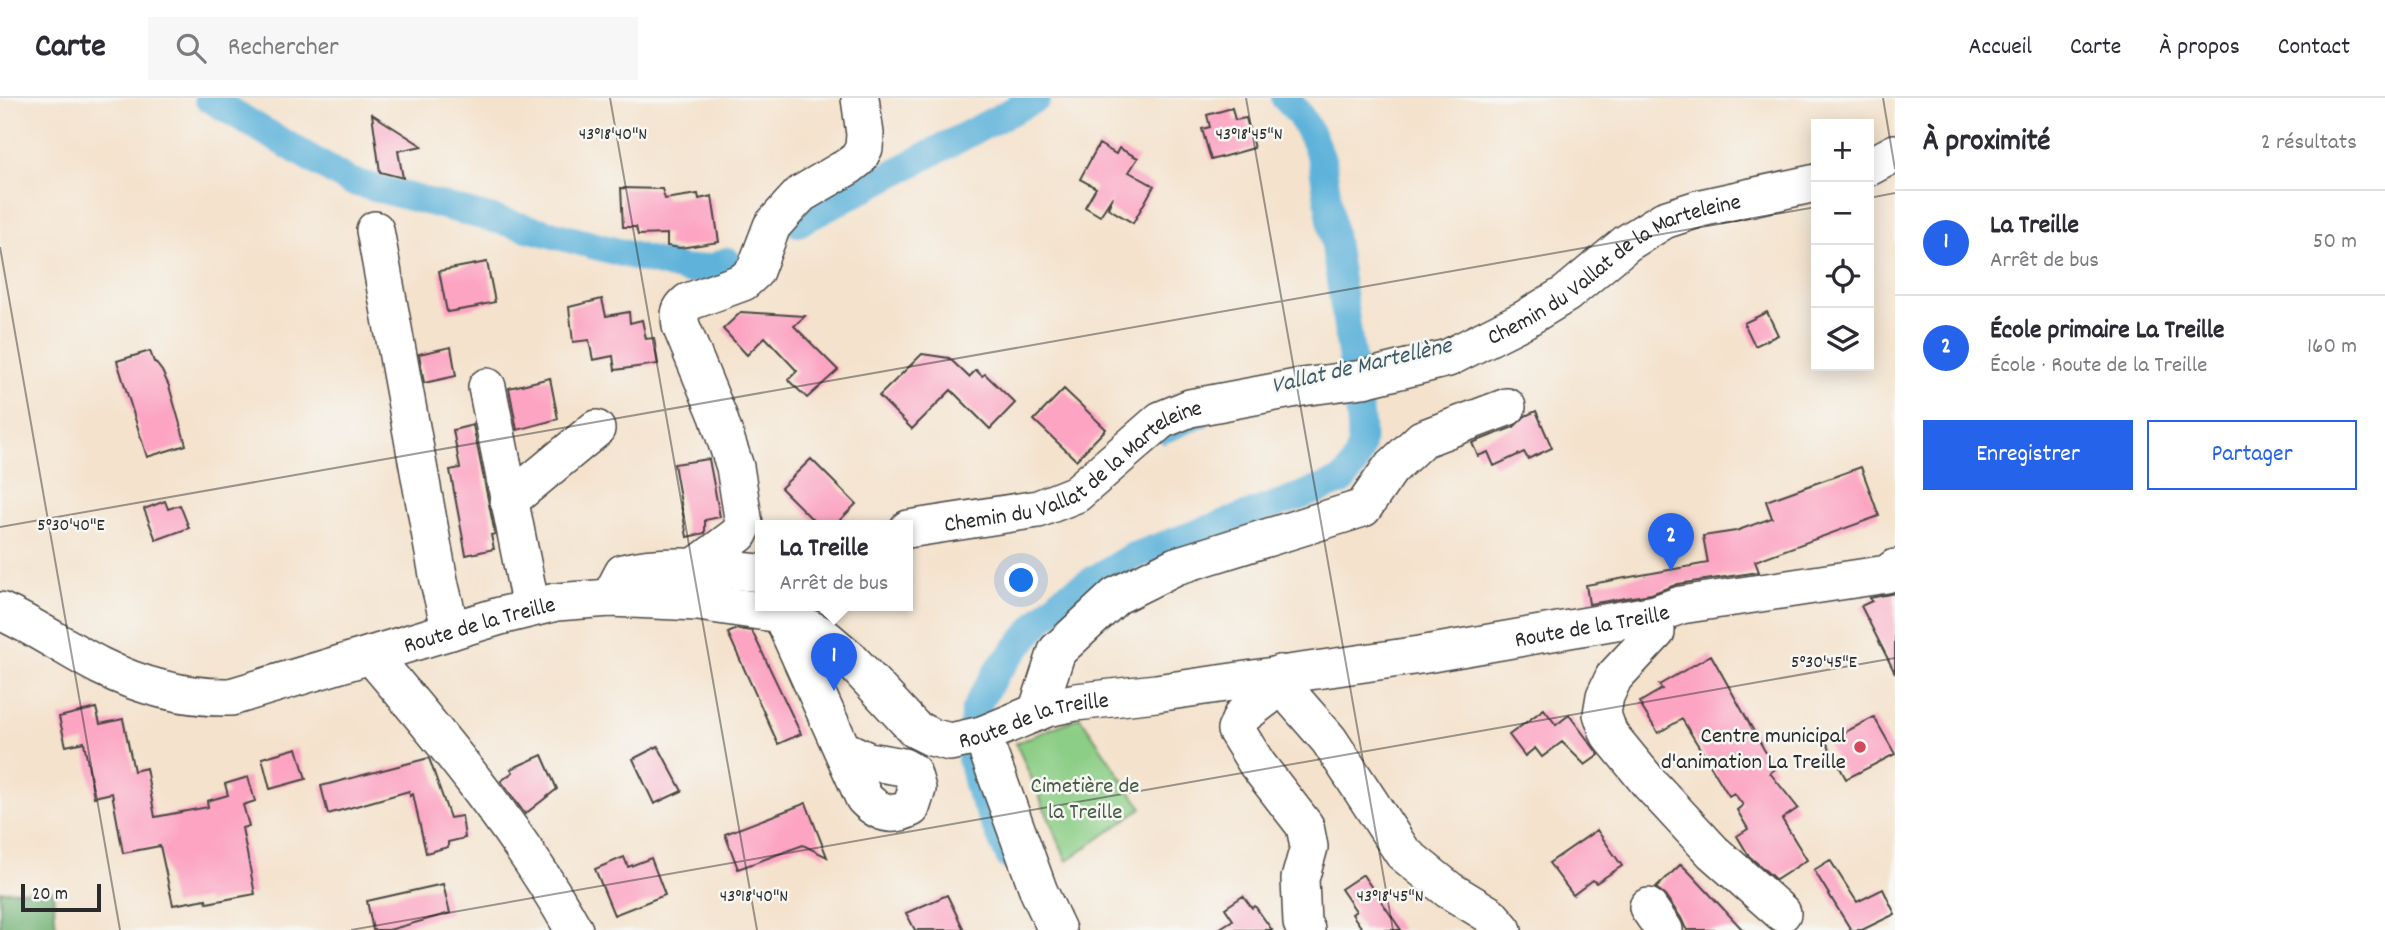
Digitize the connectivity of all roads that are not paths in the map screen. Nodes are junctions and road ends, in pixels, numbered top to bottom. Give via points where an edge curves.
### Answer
1 (860, 98) edge
2 (1895, 153) edge
3 (1874, 164) edge
4 (1811, 184) edge
5 (375, 230) dead end
6 (487, 387) dead end
7 (1507, 407) dead end
8 (596, 429) dead end
9 (509, 501) junction
10 (913, 528) edge
11 (694, 568) junction
12 (755, 573) edge
13 (1892, 574) edge
14 (610, 598) junction
15 (531, 608) junction
16 (755, 610) edge
17 (0, 611) edge
18 (760, 611) edge
19 (781, 614) junction
20 (1656, 614) junction
21 (452, 631) junction
22 (370, 655) junction
23 (1280, 674) junction
24 (1037, 712) junction
25 (976, 737) junction
26 (842, 749) dead end
27 (1782, 913) dead end
28 (574, 930) edge
29 (1057, 930) edge
30 (1306, 930) edge
31 (1503, 930) edge

1 - 11 street via 865,134 858,159 801,194 766,241 755,271 743,282 688,302 679,314 735,467 744,524 739,534
2 - 3 street
4 - 10 street, Chemin du Vallat de la Marteleine via 1664,220 1627,243 1566,294 1448,358 1363,379 1190,408 1161,420 1076,494 1038,509
5 - 21 street
6 - 9 street
7 - 24 street via 1422,439 1391,469 1363,508 1176,566 1116,596 1058,651
8 - 9 street
9 - 15 street
11 - 12 street
11 - 14 street via 649,567 623,573
13 - 20 street, Route de la Treille via 1681,606
14 - 15 street, Route de la Treille
14 - 16 street, Route de la Treille
15 - 21 street, Route de la Treille
17 - 22 street, Route de la Treille via 141,684 209,698 231,697
18 - 19 street, Route de la Treille
19 - 25 street, Route de la Treille via 838,647 915,729 950,742
19 - 26 street
20 - 23 street, Route de la Treille
20 - 27 street via 1656,632 1614,677 1605,696 1602,713 1609,734 1713,852
21 - 22 street, Route de la Treille
22 - 28 street via 478,785 522,845
23 - 24 street, Route de la Treille via 1076,702
23 - 30 street via 1267,697 1242,716 1236,730 1305,826 1309,848 1300,878
23 - 31 street via 1403,853 1490,915
24 - 25 street, Route de la Treille
25 - 29 street

